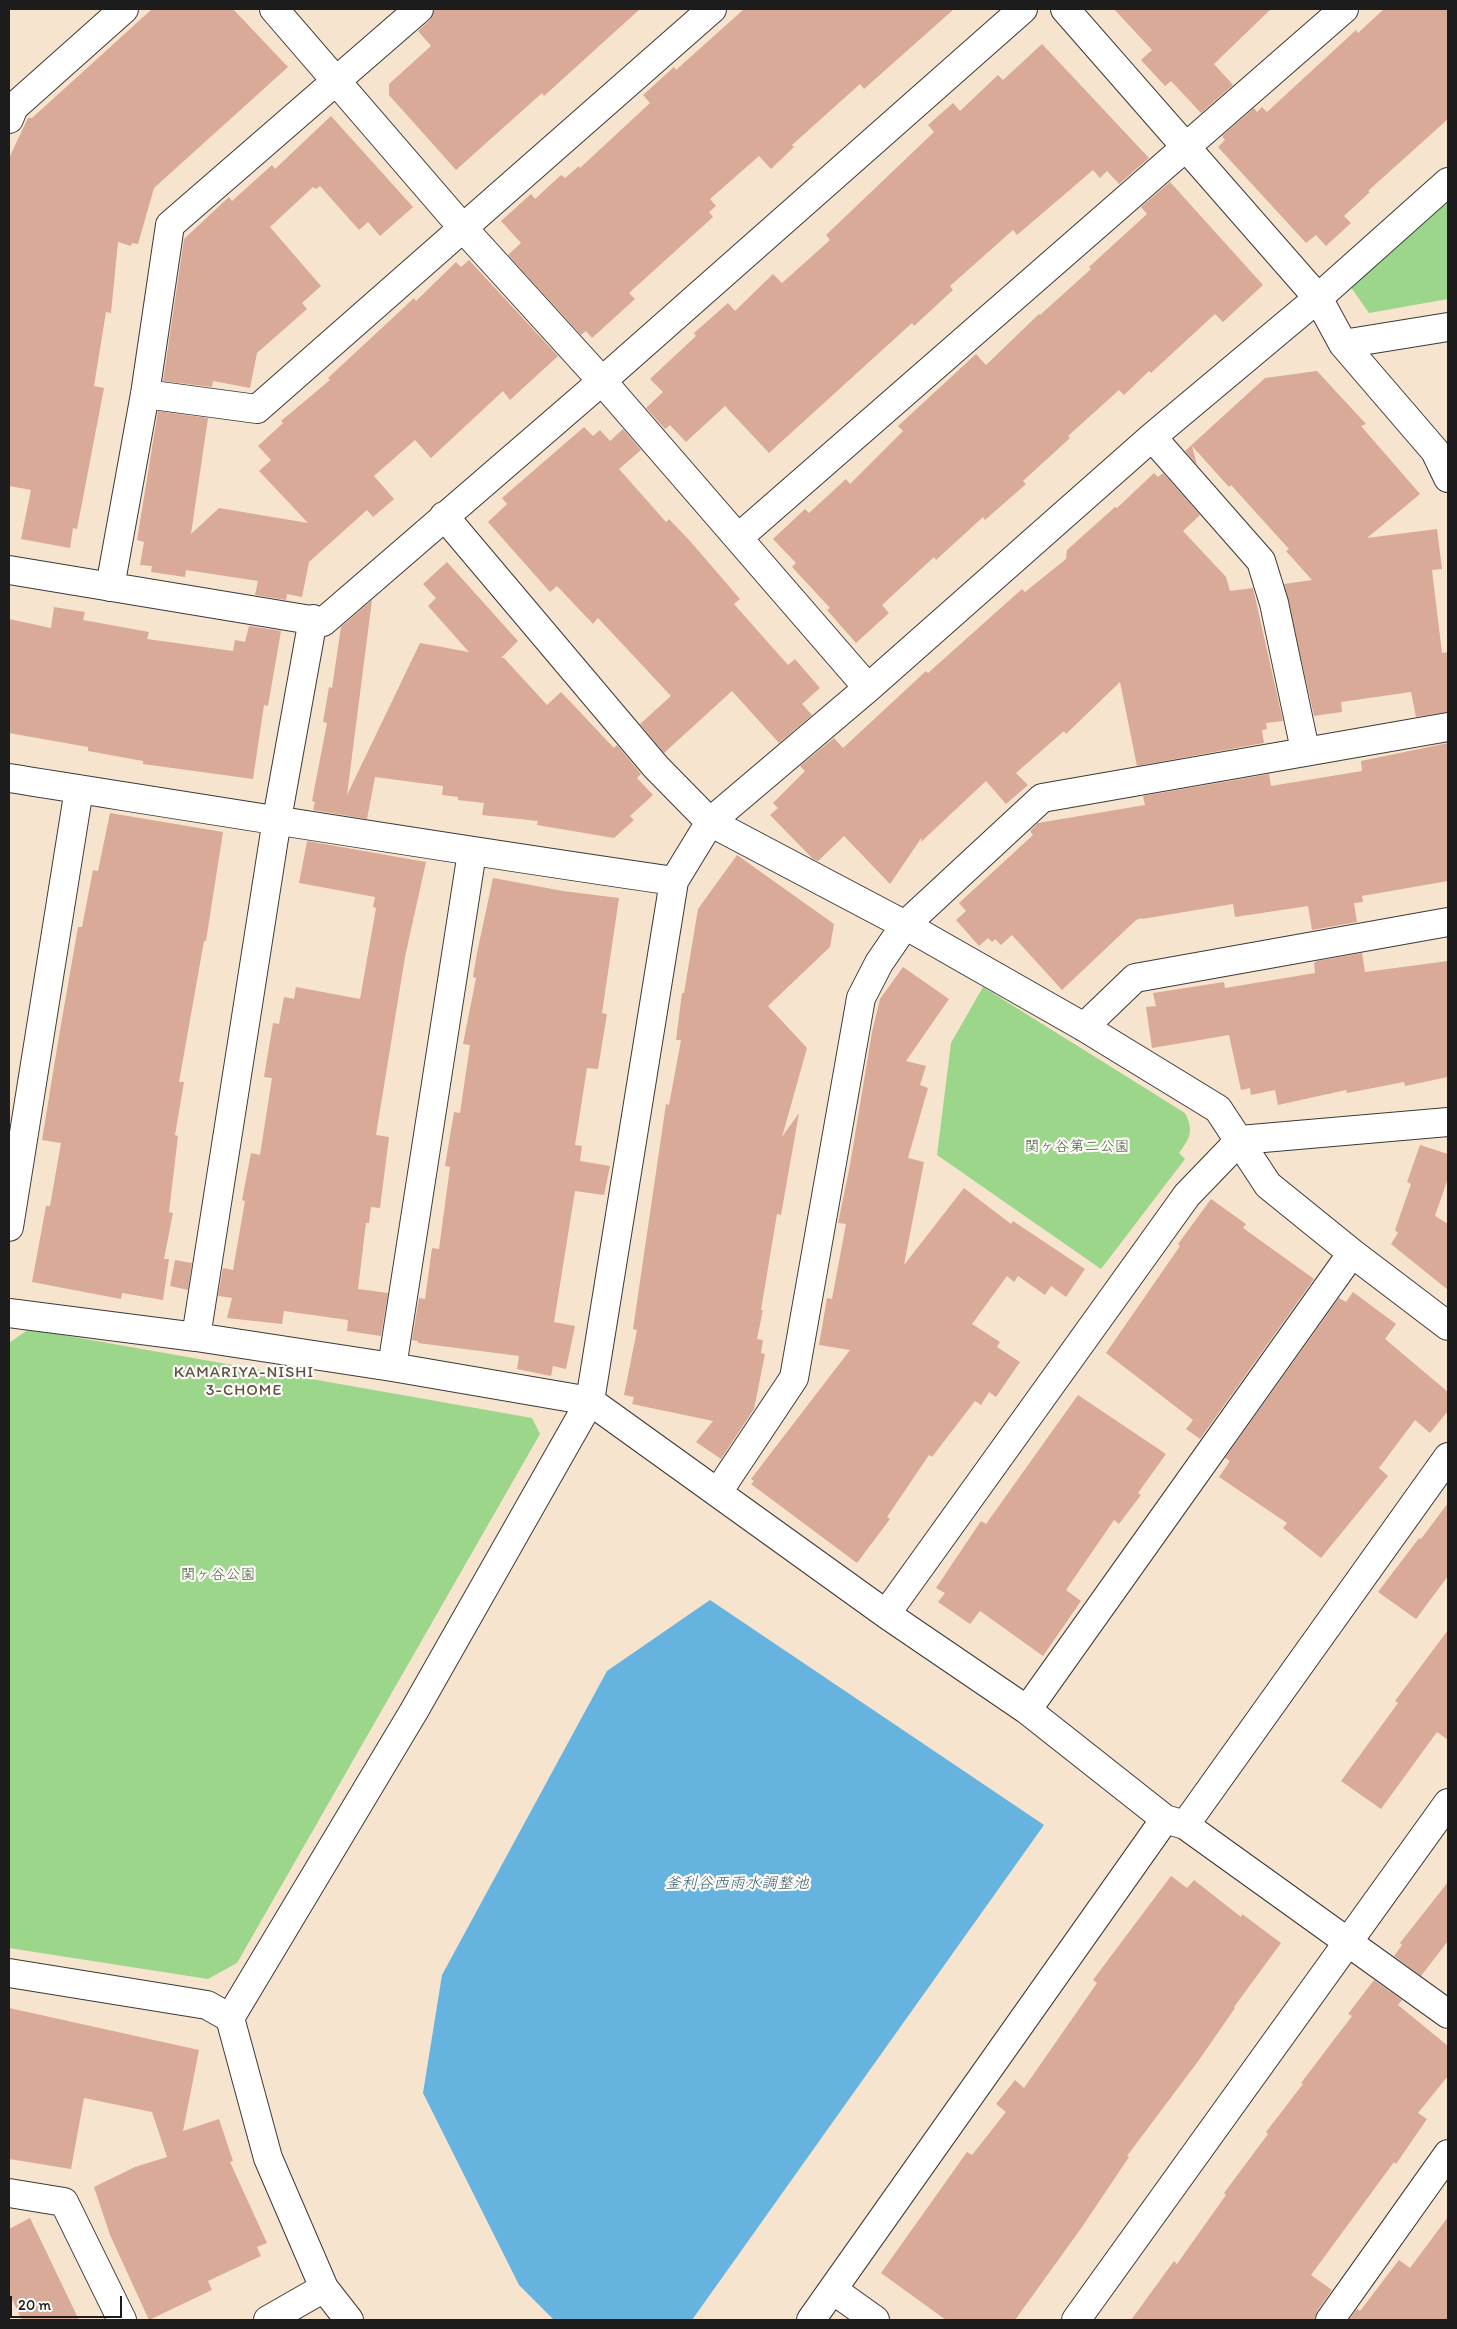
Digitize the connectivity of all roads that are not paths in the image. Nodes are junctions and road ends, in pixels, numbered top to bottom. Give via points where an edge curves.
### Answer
1 (124, 9) edge
2 (274, 9) edge
3 (419, 9) edge
4 (712, 9) edge
5 (1023, 9) edge
6 (1065, 9) edge
7 (1344, 9) edge
8 (337, 81) junction
9 (9, 119) edge
10 (1185, 147) junction
11 (1448, 182) edge
12 (462, 227) junction
13 (1318, 298) junction
14 (1448, 327) edge
15 (1343, 344) junction
16 (602, 380) junction
17 (145, 394) junction
18 (1152, 438) junction
19 (1448, 478) edge
20 (444, 516) junction
21 (738, 538) junction
22 (9, 570) edge
23 (110, 587) junction
24 (313, 619) junction
25 (868, 688) junction
26 (1448, 727) edge
27 (1305, 750) junction
28 (9, 778) edge
29 (79, 789) junction
30 (276, 819) junction
31 (710, 822) junction
32 (472, 852) junction
33 (674, 881) junction
34 (1448, 922) edge
35 (905, 925) junction
36 (1084, 1027) junction
37 (1448, 1122) edge
38 (1240, 1140) junction
39 (9, 1227) edge
40 (1352, 1253) junction
41 (9, 1313) edge
42 (1448, 1326) edge
43 (196, 1337) junction
44 (392, 1367) junction
45 (590, 1401) junction
46 (1448, 1457) edge
47 (718, 1492) junction
48 (886, 1614) junction
49 (1027, 1710) junction
50 (1448, 1803) edge
51 (1175, 1822) junction
52 (1349, 1942) junction
53 (9, 1973) edge
54 (1448, 2014) edge
55 (230, 2018) junction
56 (1448, 2154) edge
57 (9, 2193) edge
58 (324, 2288) junction
59 (833, 2290) junction
60 (122, 2320) edge
61 (268, 2320) edge
62 (349, 2320) edge
63 (811, 2320) edge
64 (875, 2320) edge
65 (1076, 2320) edge
66 (1330, 2320) edge

1 - 9 street via 14,107
2 - 8 street
3 - 8 street
4 - 12 street
5 - 16 street
6 - 10 street
7 - 10 street
8 - 12 street
8 - 17 street via 170,225
10 - 13 street
10 - 21 street
11 - 13 street
12 - 16 street
12 - 17 street via 256,408
13 - 15 street
13 - 18 street
14 - 15 street
15 - 19 street via 1436,451
16 - 20 street
16 - 21 street
17 - 23 street
18 - 25 street
18 - 27 street via 1261,561 1274,603
20 - 24 street via 323,622
20 - 31 street via 656,767
21 - 25 street
22 - 23 street
23 - 24 street
24 - 30 street
25 - 31 street
26 - 27 street
27 - 35 street via 1042,798
28 - 29 street
29 - 30 street
29 - 39 street
30 - 32 street
30 - 43 street
31 - 33 street
31 - 35 street
32 - 33 street
32 - 44 street
33 - 45 street
34 - 36 street via 1135,978
35 - 36 street
35 - 47 street via 879,963 861,998 794,1378
36 - 38 street via 1218,1109
37 - 38 street
38 - 40 street via 1268,1185
38 - 48 street via 1187,1194
40 - 42 street
40 - 49 street
41 - 43 street
43 - 44 street
44 - 45 street
45 - 47 street
45 - 55 street via 414,1711
46 - 51 street
47 - 48 street
48 - 49 street
49 - 51 street
50 - 52 street
51 - 52 street
51 - 59 street
52 - 54 street
52 - 65 street
53 - 55 street via 207,2005
55 - 58 street via 268,2158
56 - 66 street
57 - 60 street via 64,2202
58 - 61 street
58 - 62 street
59 - 63 street
59 - 64 street

